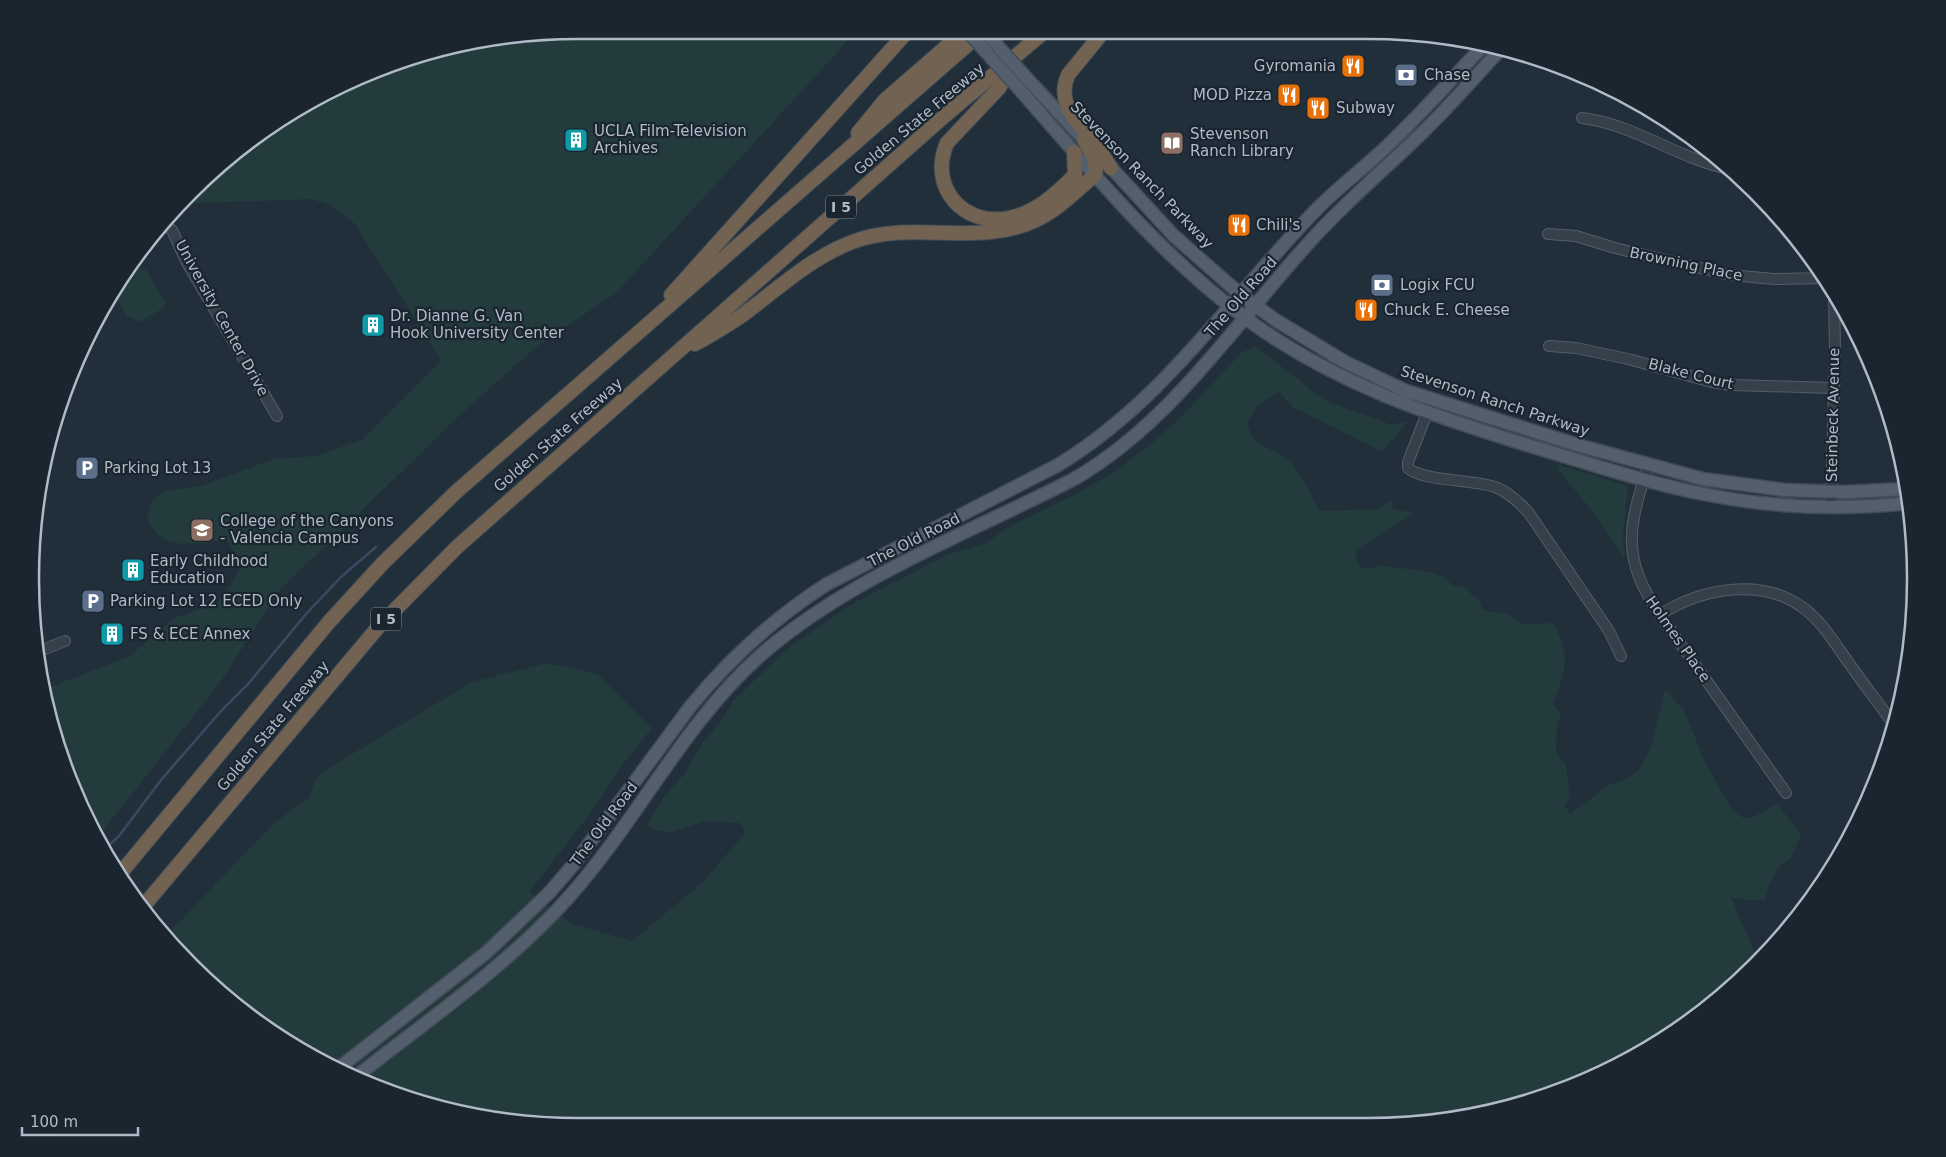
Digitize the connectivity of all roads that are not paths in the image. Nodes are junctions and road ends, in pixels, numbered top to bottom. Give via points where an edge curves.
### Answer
1 (901, 39) edge
2 (955, 39) edge
3 (974, 39) edge
4 (975, 39) edge
5 (991, 39) edge
6 (1036, 39) edge
7 (1097, 39) edge
8 (1479, 50) edge
9 (1019, 54) junction
10 (1496, 54) edge
11 (1582, 118) dead end
12 (1084, 140) junction
13 (1074, 152) junction
14 (1714, 165) edge
15 (828, 168) junction
16 (1112, 168) junction
17 (1095, 175) junction
18 (169, 228) edge
19 (1548, 234) dead end
20 (1815, 278) edge
21 (1241, 295) junction
22 (1255, 305) junction
23 (1230, 307) junction
24 (1834, 307) edge
25 (1245, 318) junction
26 (638, 333) junction
27 (1549, 346) dead end
28 (665, 362) junction
29 (1834, 388) junction
30 (1426, 413) junction
31 (277, 416) dead end
32 (1648, 466) junction
33 (1643, 480) junction
34 (1900, 489) edge
35 (1832, 492) junction
36 (1902, 503) edge
37 (1831, 507) junction
38 (1660, 615) junction
39 (65, 641) dead end
40 (43, 650) edge
41 (1621, 656) dead end
42 (1889, 718) edge
43 (1786, 793) dead end
44 (125, 869) edge
45 (147, 902) edge
46 (343, 1064) edge
47 (362, 1072) edge

1 - 26 highway
2 - 15 highway via 885,100
3 - 13 main road, Stevenson Ranch Parkway, bridge
4 - 15 highway, Golden State Freeway / I 5
5 - 12 main road, Stevenson Ranch Parkway, bridge
6 - 9 highway, Golden State Freeway / I 5
7 - 16 highway via 1068,75 1064,96 1068,111
8 - 21 main road, The Old Road via 1384,149 1314,212
9 - 13 highway via 999,88 943,152 941,173 947,191 957,205 973,216 998,219 1023,214 1041,205 1075,175
9 - 28 highway, Golden State Freeway / I 5
10 - 22 main road, The Old Road via 1424,131 1342,208
11 - 14 street via 1607,123
12 - 16 main road, Stevenson Ranch Parkway
12 - 17 highway via 1097,166
13 - 17 main road, Stevenson Ranch Parkway
15 - 26 highway, Golden State Freeway / I 5
16 - 21 main road, Stevenson Ranch Parkway via 1174,236
17 - 23 main road, Stevenson Ranch Parkway via 1164,250
17 - 28 highway via 1052,211 1022,226 997,232 898,232 868,237 840,247 814,262 739,318
18 - 31 street, University Center Drive
19 - 20 street, Browning Place via 1576,236 1730,275
21 - 22 main road, Stevenson Ranch Parkway
21 - 23 main road, The Old Road
22 - 25 main road, The Old Road
22 - 32 main road, Stevenson Ranch Parkway via 1345,362 1406,391
23 - 25 main road, Stevenson Ranch Parkway
23 - 46 main road, The Old Road via 1161,384 1123,420 1081,451 827,584 750,642 690,707 574,864 537,906 486,952
24 - 29 street, Steinbeck Avenue
25 - 30 main road, Stevenson Ranch Parkway via 1296,354 1340,377
25 - 47 main road, The Old Road via 1152,422 1097,465 860,585 807,618 762,654 699,723 587,876 551,917 523,944
26 - 44 highway, Golden State Freeway / I 5 via 456,492 383,563
27 - 29 street, Blake Court via 1628,359 1731,385
28 - 45 highway, Golden State Freeway / I 5 via 514,494 404,600 337,674
29 - 35 street, Steinbeck Avenue
30 - 33 main road, Stevenson Ranch Parkway
30 - 41 street via 1408,468 1421,475 1495,487 1520,503 1609,630
32 - 33 street, Holmes Place
32 - 35 main road, Stevenson Ranch Parkway via 1730,484
33 - 37 main road, Stevenson Ranch Parkway via 1733,499
33 - 38 street, Holmes Place via 1632,522 1632,549 1641,584
34 - 35 main road, Stevenson Ranch Parkway
35 - 37 street, Steinbeck Avenue
36 - 37 main road, Stevenson Ranch Parkway
38 - 42 street via 1691,598 1723,591 1758,591 1792,600 1820,622
38 - 43 street, Holmes Place
39 - 40 street

